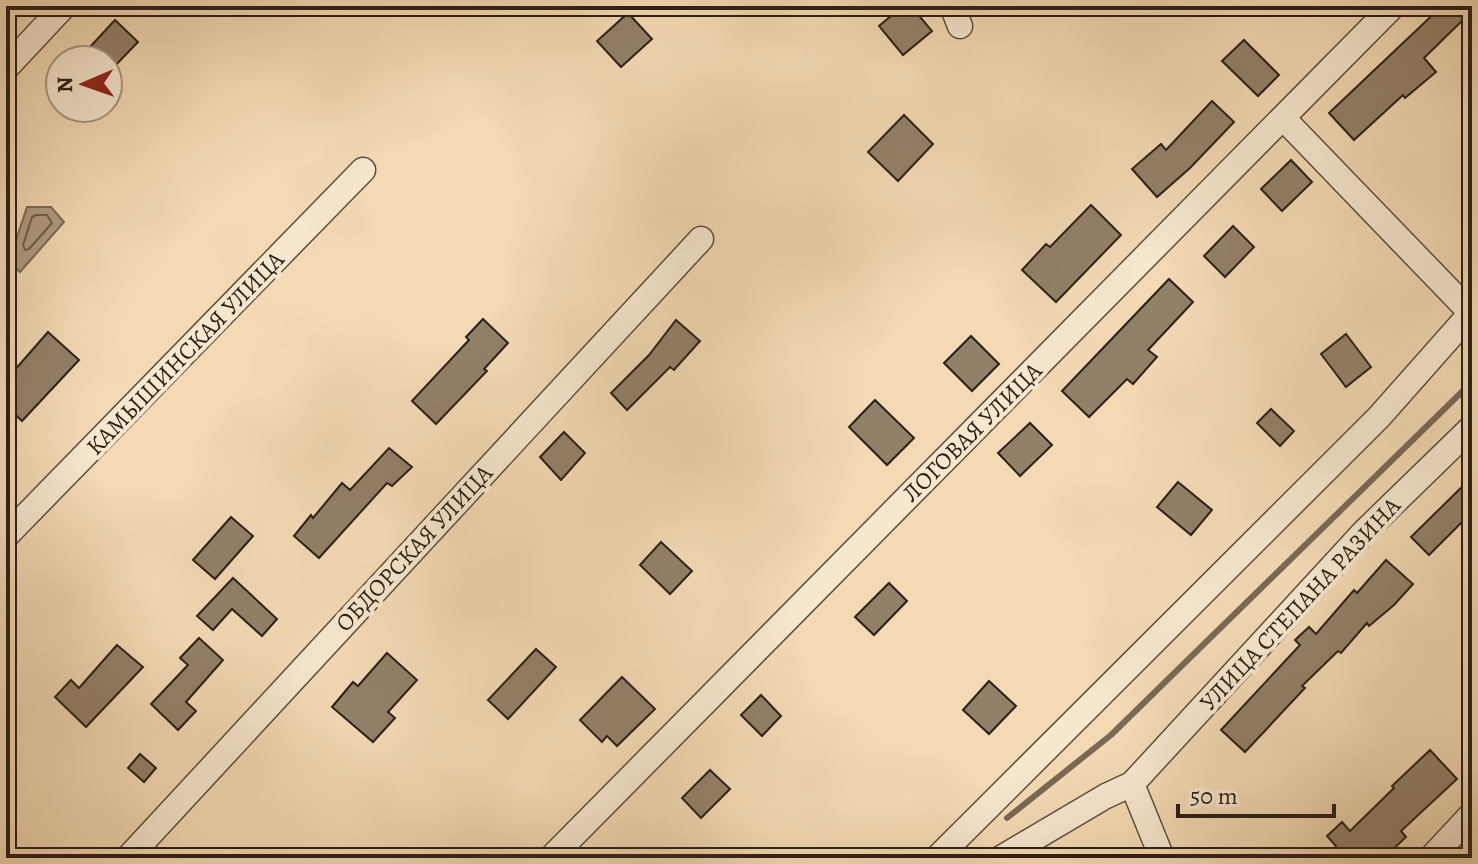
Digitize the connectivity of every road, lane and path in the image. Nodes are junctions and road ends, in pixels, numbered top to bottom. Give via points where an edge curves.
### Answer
1 (64, 6) edge
2 (1393, 6) edge
3 (6, 68) edge
4 (1283, 118) junction
5 (363, 170) dead end
6 (701, 239) dead end
7 (1471, 312) edge
8 (1472, 427) edge
9 (6, 536) edge
10 (1132, 784) junction
11 (1472, 814) edge
12 (128, 858) edge
13 (551, 858) edge
14 (937, 858) edge
15 (1001, 858) edge
16 (1162, 858) edge
17 (1431, 858) edge

1 - 3 street
2 - 4 street, ЛОГОВАЯ УЛИЦА
4 - 7 street
4 - 13 street, ЛОГОВАЯ УЛИЦА
5 - 9 street, КАМЫШИНСКАЯ УЛИЦА
6 - 12 street, ОБДОРСКАЯ УЛИЦА
7 - 14 street via 1379,417
8 - 10 street, УЛИЦА СТЕПАНА РАЗИНА via 1365,531
10 - 15 street, УЛИЦА СТЕПАНА РАЗИНА
10 - 16 street
11 - 17 street

